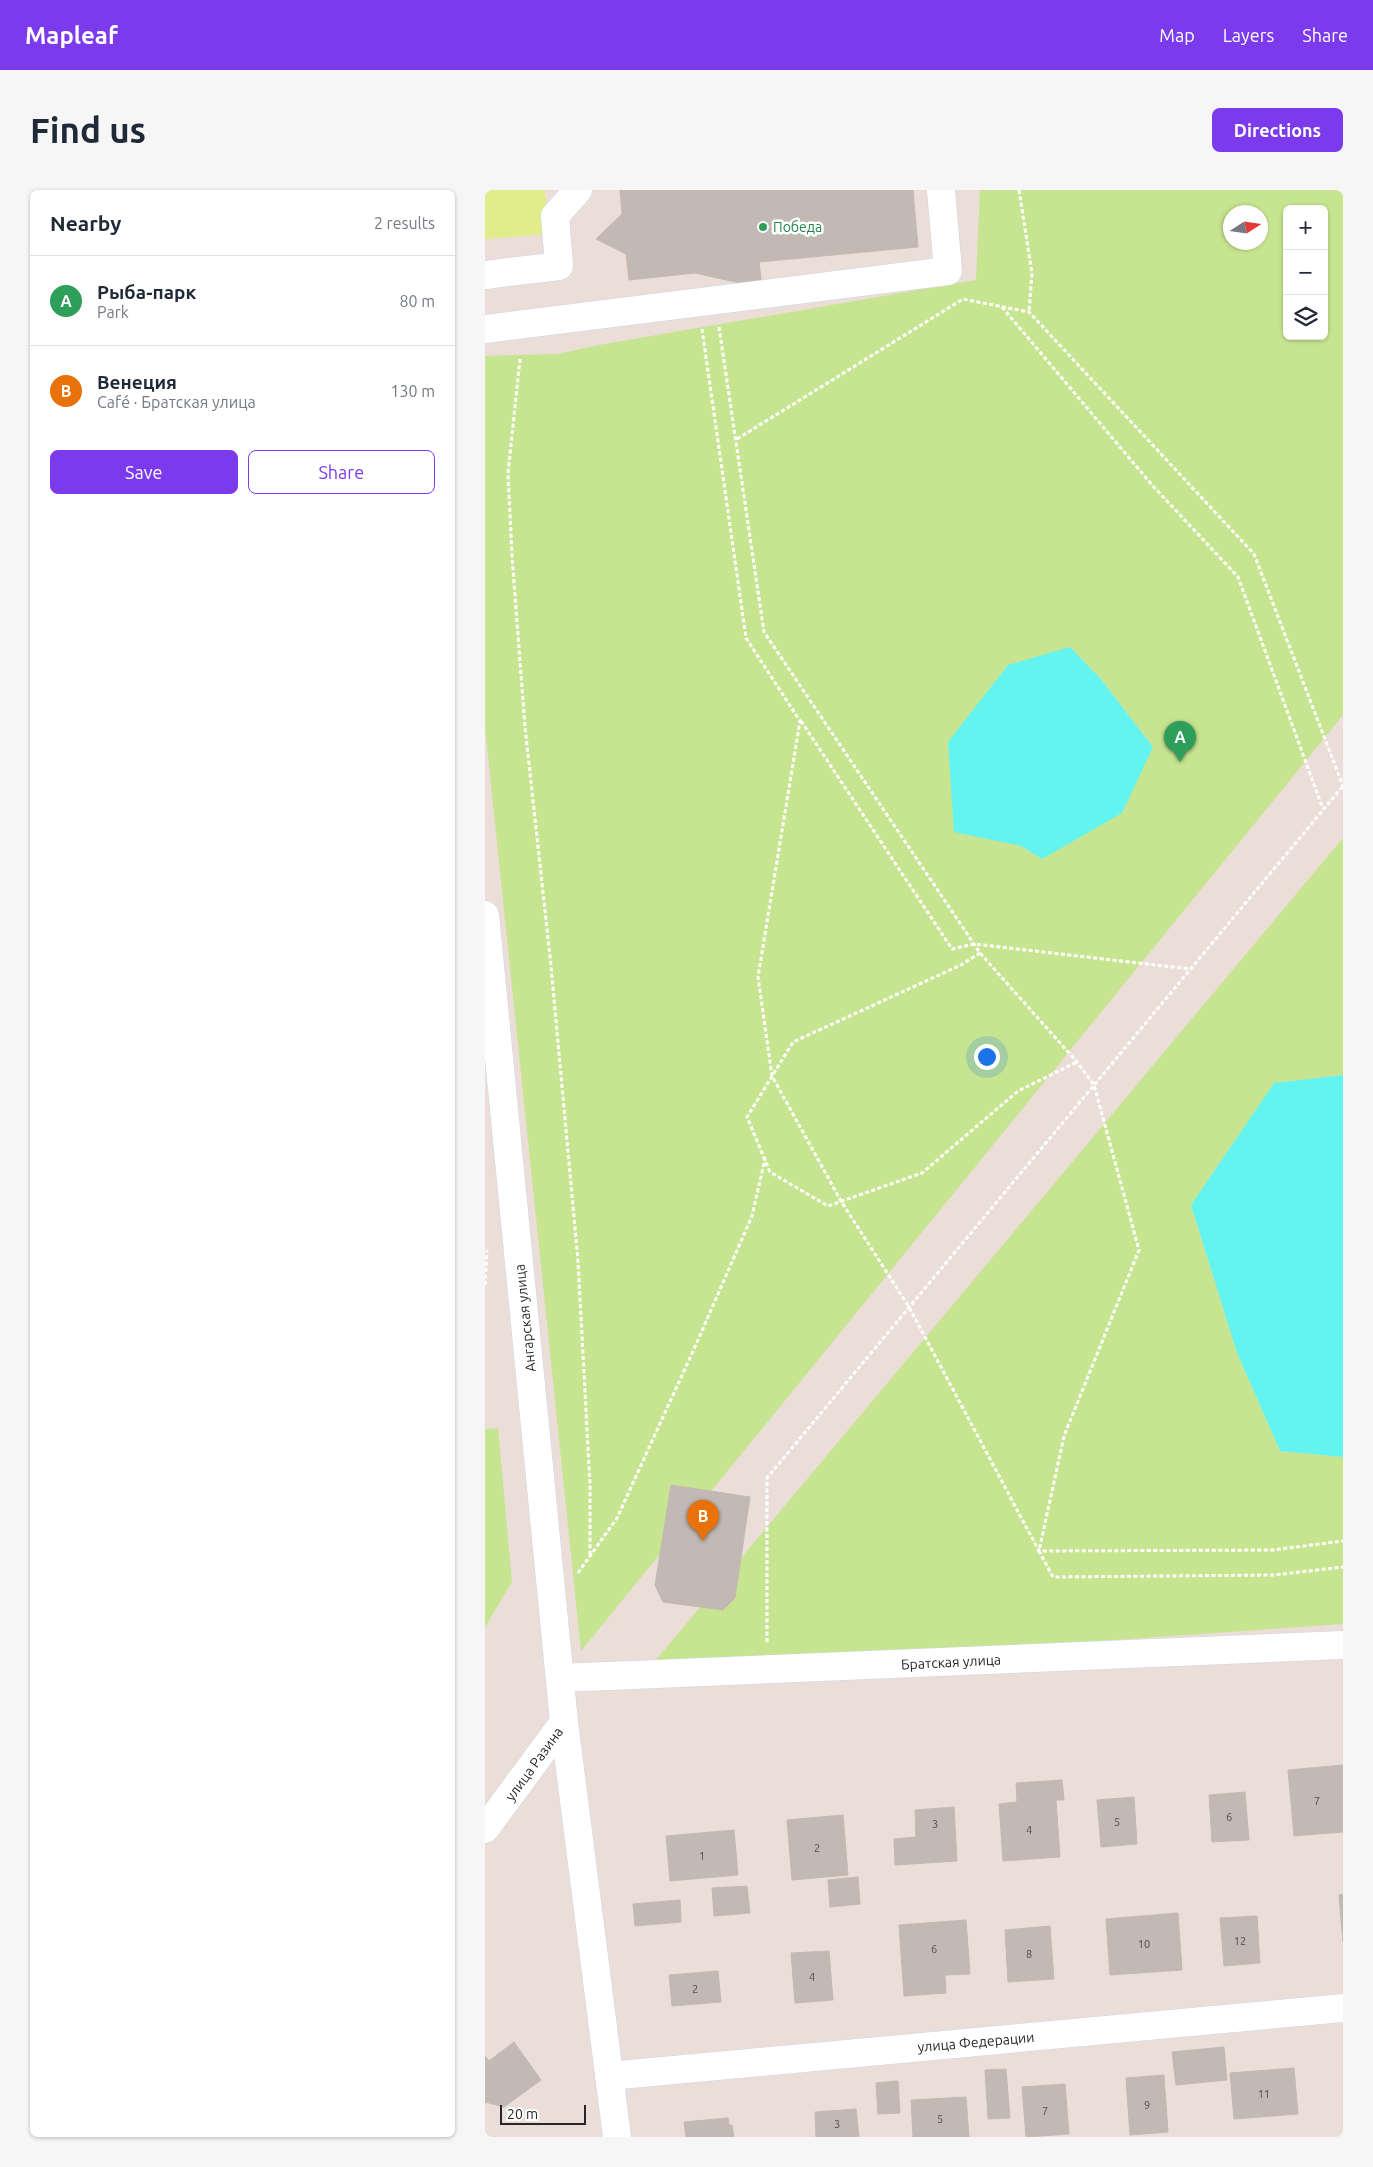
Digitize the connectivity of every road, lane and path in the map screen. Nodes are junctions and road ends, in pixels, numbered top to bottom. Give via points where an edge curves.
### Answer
1 (578, 190) edge
2 (941, 190) edge
3 (1019, 190) edge
4 (485, 275) edge
5 (707, 302) junction
6 (1002, 306) junction
7 (1029, 312) junction
8 (485, 329) edge
9 (520, 359) dead end
10 (737, 439) junction
11 (800, 721) junction
12 (1343, 787) edge
13 (1323, 809) junction
14 (485, 915) edge
15 (974, 944) junction
16 (980, 953) junction
17 (1190, 969) junction
18 (1077, 1062) junction
19 (772, 1076) junction
20 (1094, 1085) junction
21 (765, 1158) junction
22 (841, 1201) junction
23 (909, 1307) junction
24 (1343, 1541) edge
25 (1039, 1551) junction
26 (590, 1556) junction
27 (1343, 1567) edge
28 (553, 1608) junction
29 (1343, 1645) edge
30 (767, 1670) junction
31 (560, 1678) junction
32 (564, 1722) junction
33 (485, 1829) edge
34 (1343, 2008) edge
35 (609, 2076) junction
36 (617, 2137) edge

1 - 4 street via 555,216 559,266
2 - 5 street via 948,271
3 - 7 path via 1032,274
5 - 8 street
5 - 10 path
5 - 11 path via 745,638
6 - 7 path
6 - 10 path via 963,299
6 - 13 path via 1152,485 1238,577
7 - 12 path via 1254,554
9 - 26 path via 508,473 512,556 525,727 578,1261 590,1485
10 - 15 path via 764,632
11 - 15 path via 952,949
11 - 19 path via 758,977
12 - 13 path
13 - 17 path
14 - 28 street, Ангарская улица
15 - 16 path
15 - 17 path
16 - 18 path
16 - 19 path via 961,965 793,1042
17 - 20 path
18 - 20 path
18 - 22 path via 1018,1091 923,1173
19 - 21 path via 747,1116
19 - 22 path
20 - 23 path
20 - 25 path via 1139,1250 1064,1436
21 - 22 path via 770,1172 828,1206
21 - 26 path via 752,1216 694,1349 617,1518
22 - 23 path
23 - 25 path
23 - 30 path via 767,1478
24 - 25 path via 1272,1550
25 - 27 path via 1053,1577 1274,1575
26 - 28 path
28 - 31 street, Ангарская улица
29 - 30 street, Братская улица
30 - 31 street, Братская улица
31 - 32 street, Ангарская улица
32 - 33 street, улица Разина
32 - 35 street, Ангарская улица
34 - 35 street, улица Федерации
35 - 36 street, Ангарская улица

